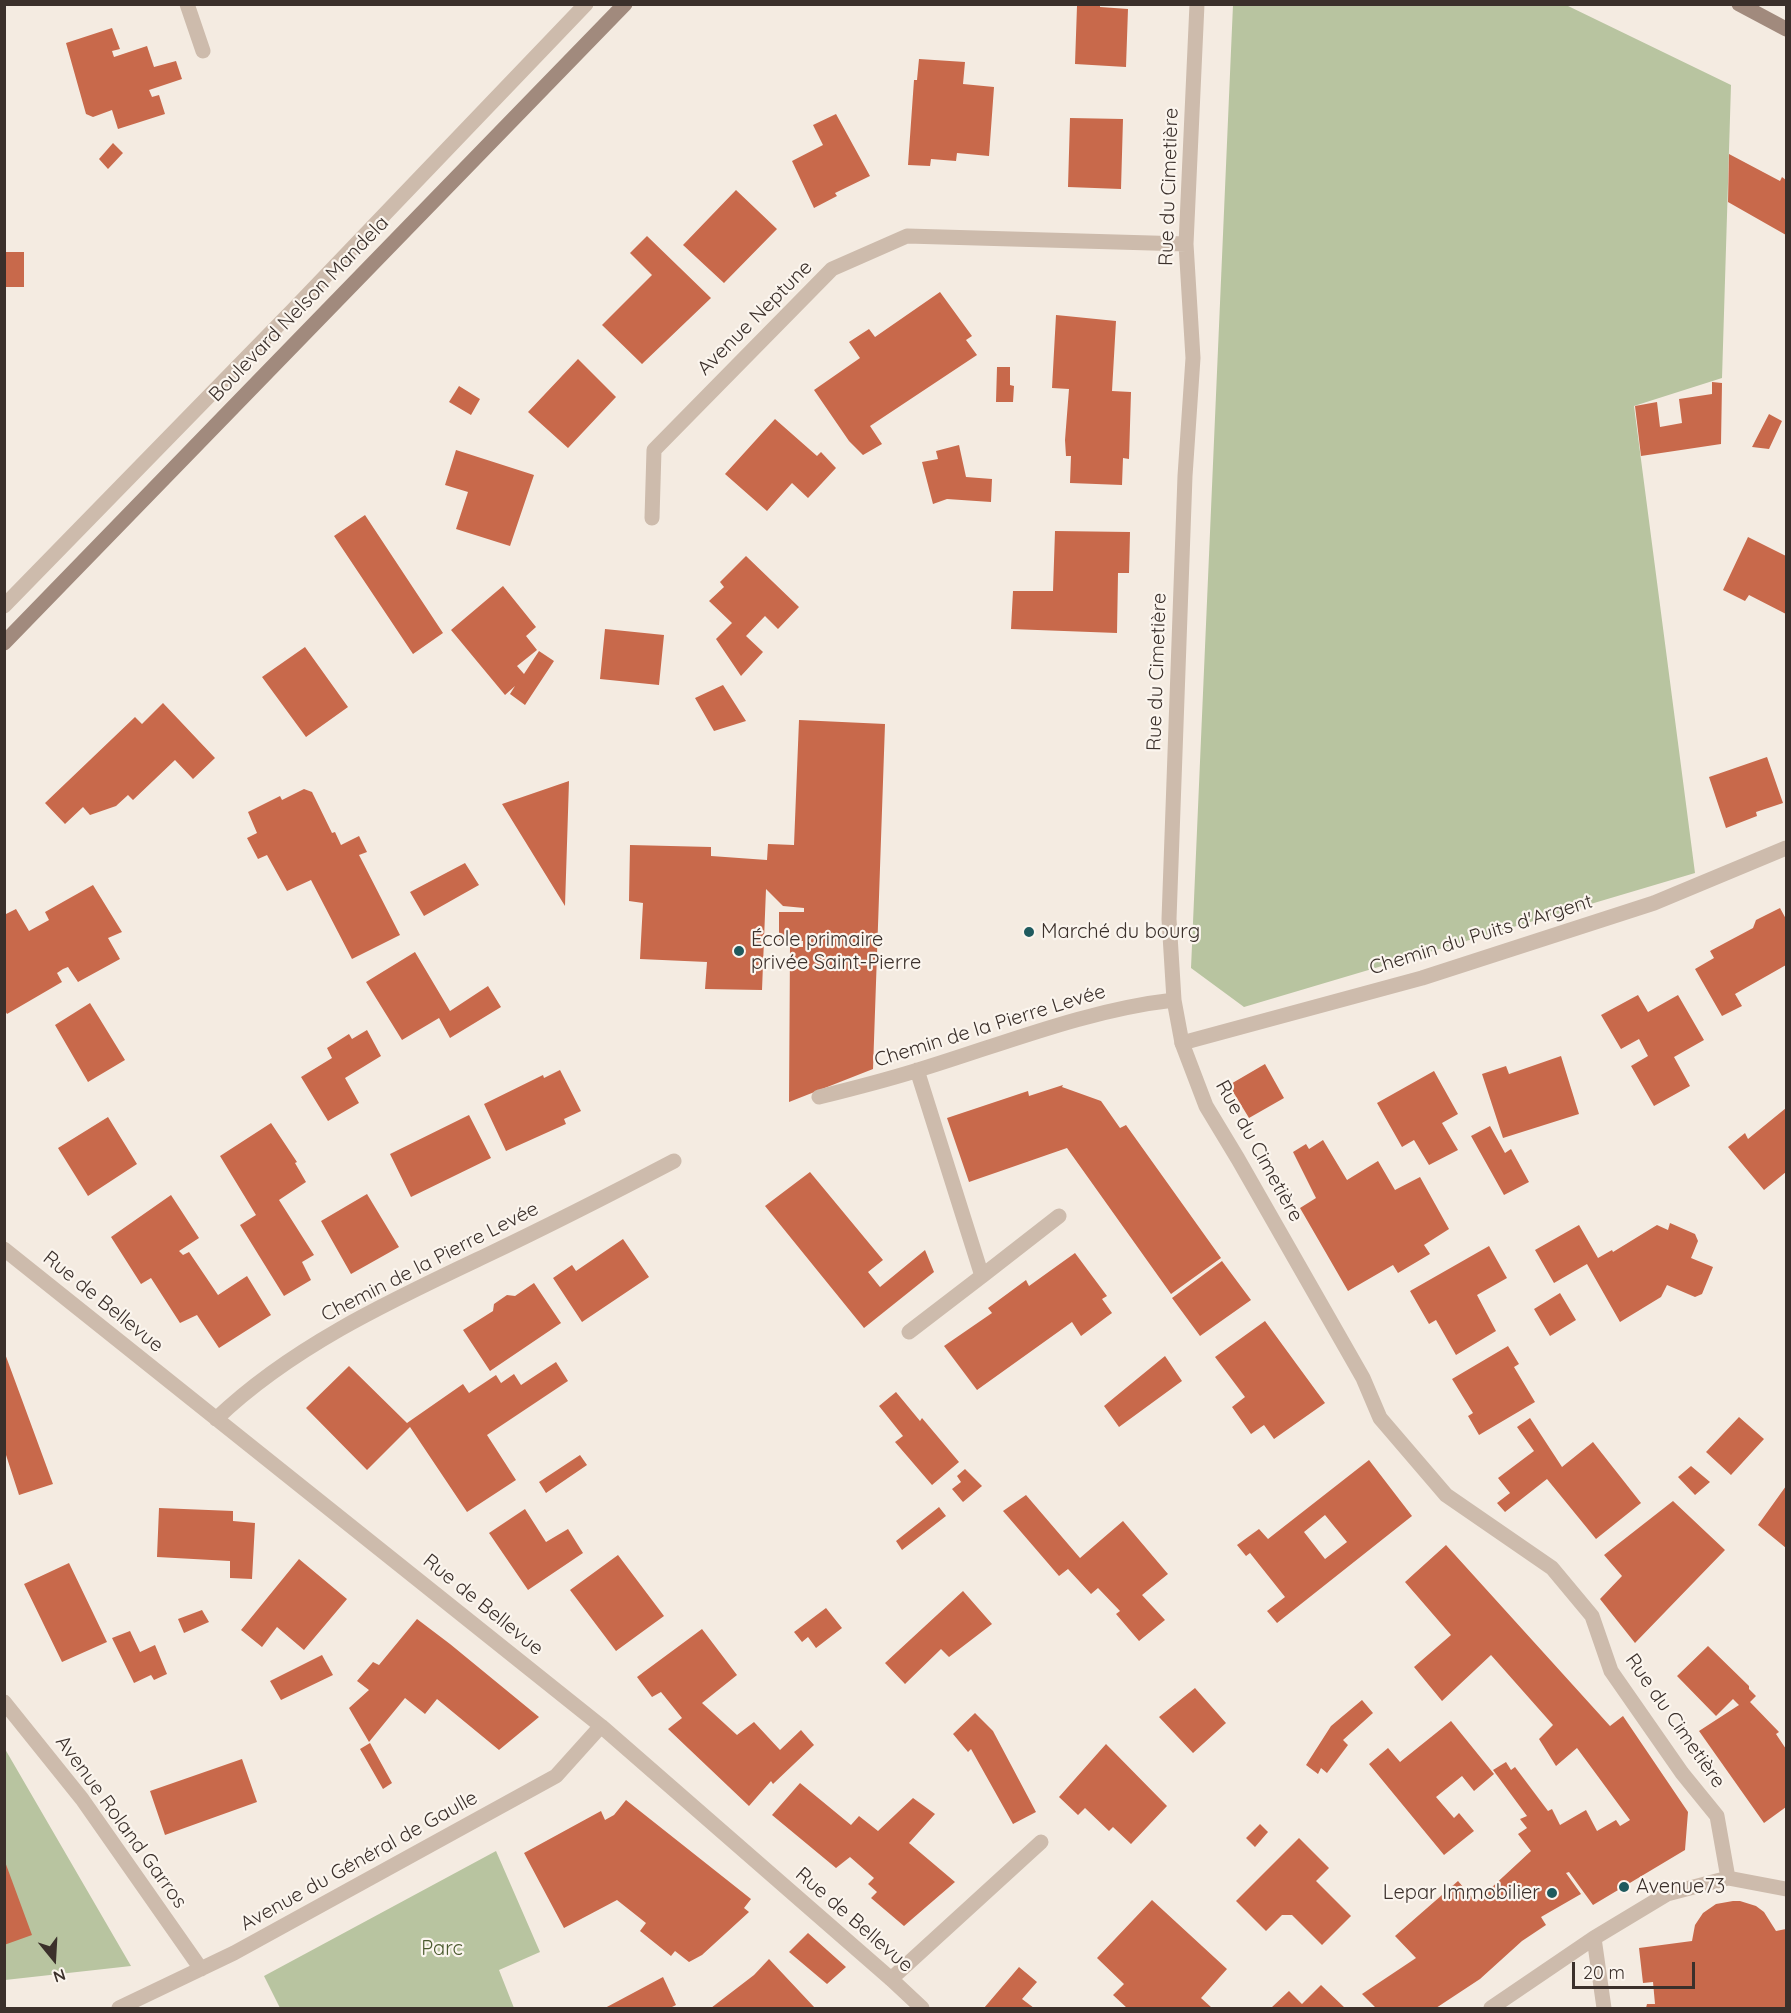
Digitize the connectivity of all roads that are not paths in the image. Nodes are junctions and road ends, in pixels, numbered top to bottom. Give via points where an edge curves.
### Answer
1 (586, 4) edge
2 (624, 4) edge
3 (1197, 4) edge
4 (1739, 4) edge
5 (189, 12) edge
6 (1786, 29) edge
7 (203, 51) dead end
8 (1186, 244) junction
9 (652, 518) dead end
10 (4, 606) edge
11 (4, 643) edge
12 (1786, 848) edge
13 (1174, 1000) junction
14 (1182, 1043) junction
15 (917, 1071) junction
16 (819, 1097) dead end
17 (674, 1161) dead end
18 (1059, 1216) dead end
19 (4, 1249) edge
20 (982, 1276) junction
21 (909, 1332) dead end
22 (216, 1419) junction
23 (4, 1702) edge
24 (601, 1726) junction
25 (1041, 1842) dead end
26 (1728, 1878) junction
27 (1786, 1889) edge
28 (1594, 1938) junction
29 (201, 1969) junction
30 (891, 1979) junction
31 (119, 2008) edge
32 (922, 2008) edge
33 (1491, 2008) edge
34 (1604, 2008) edge

1 - 10 street
2 - 11 street, Boulevard Nelson Mandela
3 - 8 street, Rue du Cimetière
4 - 6 street
5 - 7 street
8 - 9 street, Avenue Neptune via 907,236 832,269 654,450
8 - 13 street, Rue du Cimetière via 1193,358 1169,919
12 - 14 street, Chemin du Puits d'Argent via 1632,910 1422,978
13 - 14 street, Rue du Cimetière
13 - 15 street, Chemin de la Pierre Levée via 1065,1023
14 - 26 street, Rue du Cimetière via 1206,1106 1357,1368 1380,1418 1446,1495 1552,1568 1592,1616 1611,1671 1717,1816
15 - 16 street, Chemin de la Pierre Levée
15 - 20 street
17 - 22 street, Chemin de la Pierre Levée via 348,1325 287,1362
18 - 20 street
19 - 22 street, Rue de Bellevue
20 - 21 street
22 - 24 street, Rue de Bellevue
23 - 29 street, Avenue Roland Garros via 82,1799
24 - 29 street, Avenue du Général de Gaulle via 556,1776
24 - 30 street, Rue de Bellevue
25 - 30 street
26 - 27 street
26 - 28 street via 1667,1894
28 - 33 street
28 - 34 street
29 - 31 street, Avenue du Général de Gaulle
30 - 32 street, Rue de Bellevue

